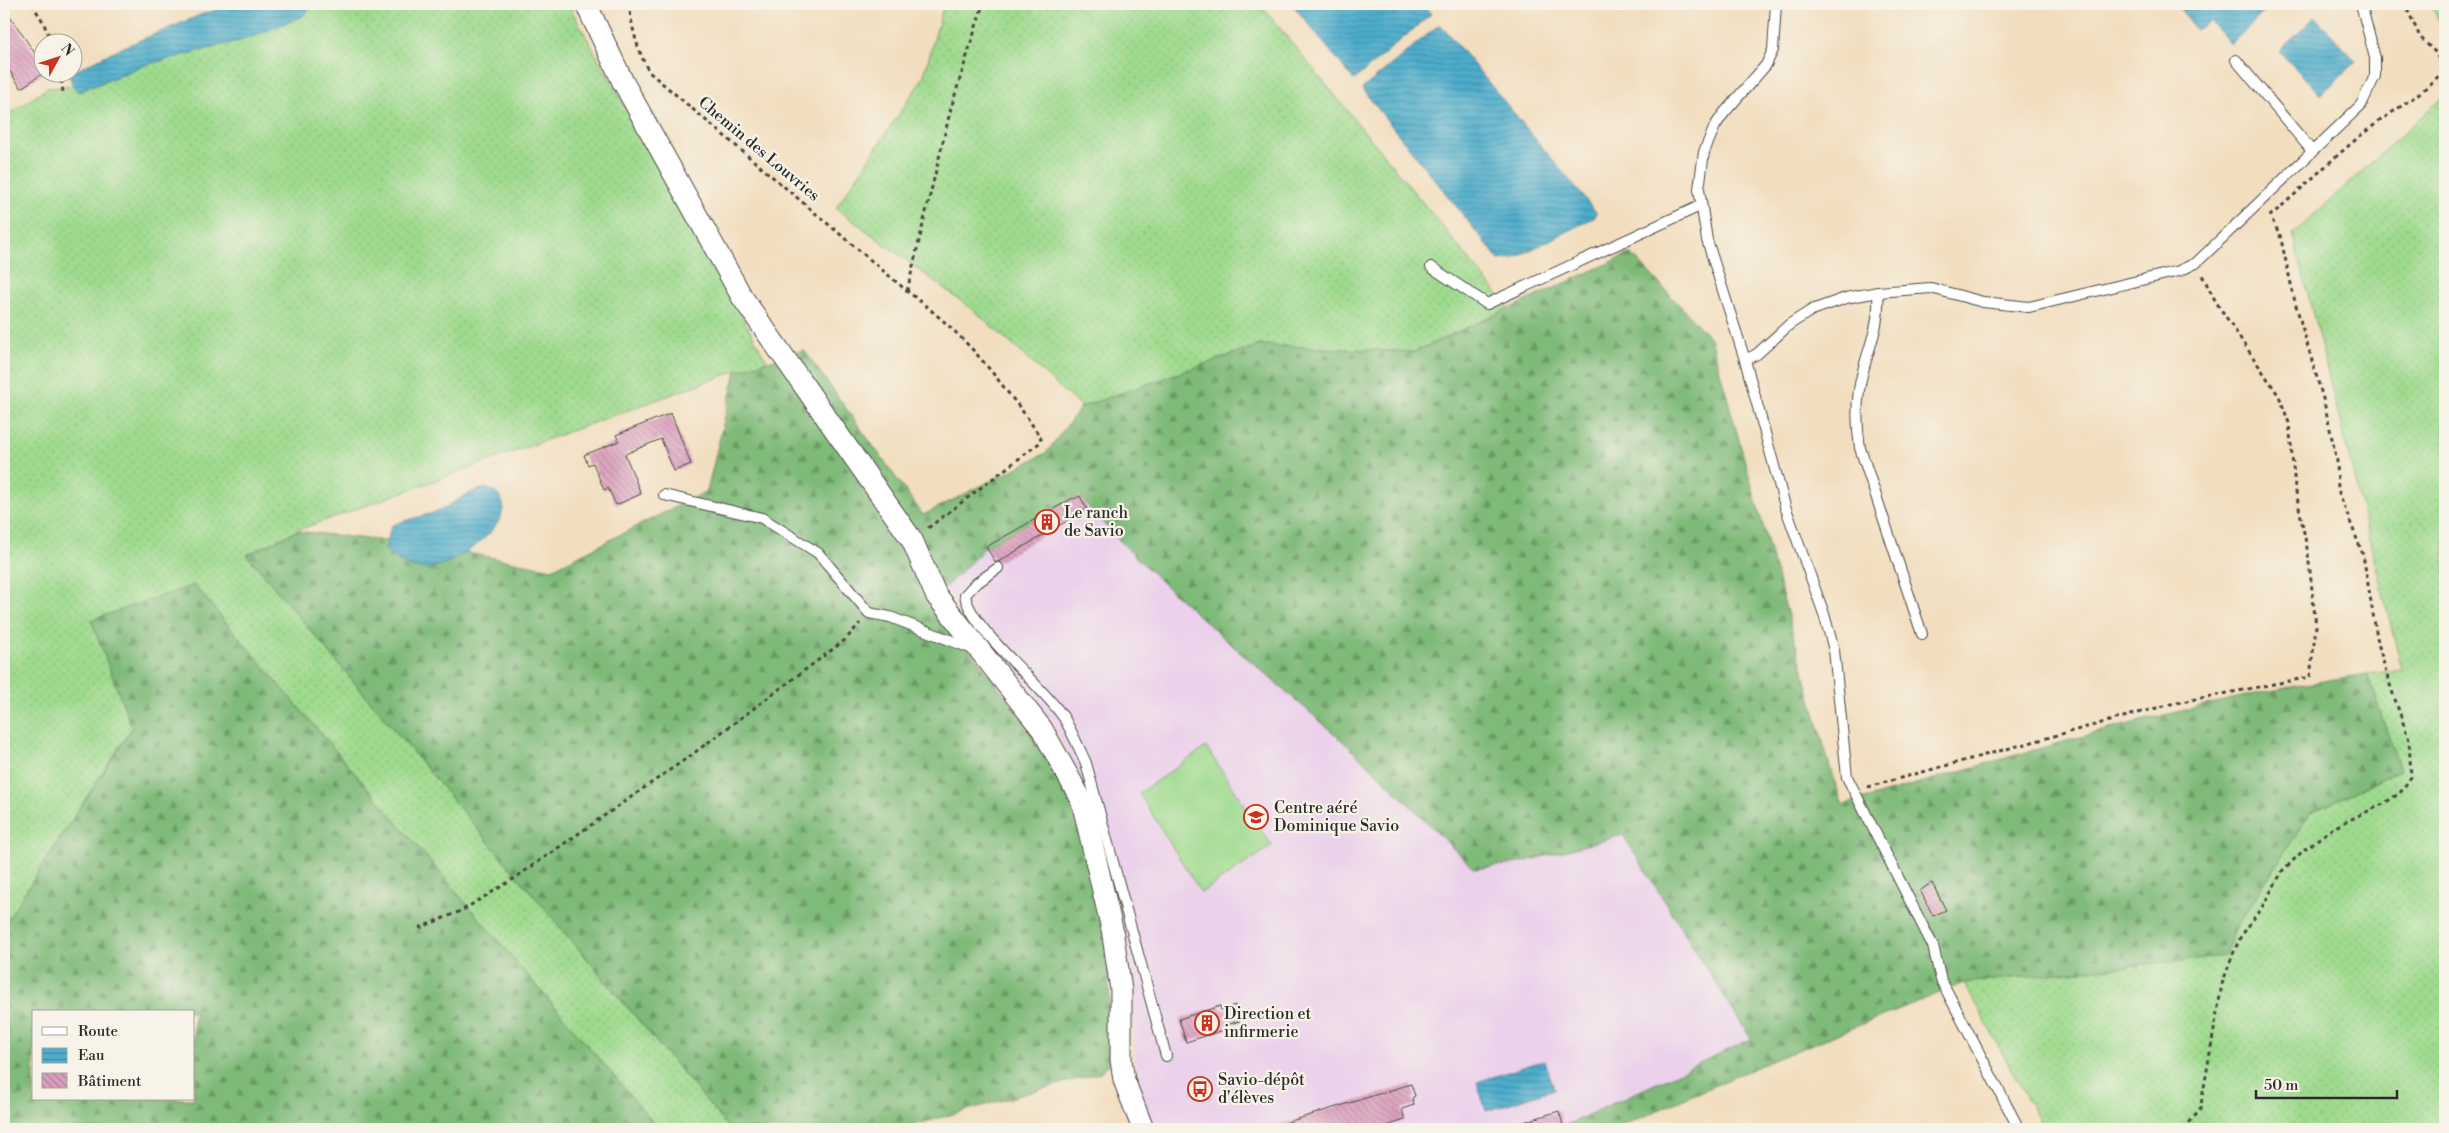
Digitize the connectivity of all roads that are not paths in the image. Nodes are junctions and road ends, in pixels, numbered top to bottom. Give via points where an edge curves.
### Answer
1 (586, 4) edge
2 (1776, 4) edge
3 (2361, 4) edge
4 (2236, 60) dead end
5 (2312, 151) junction
6 (1700, 206) junction
7 (1431, 267) dead end
8 (1878, 292) junction
9 (1745, 360) junction
10 (664, 495) dead end
11 (998, 568) dead end
12 (1922, 634) dead end
13 (981, 652) junction
14 (1166, 1056) dead end
15 (1143, 1129) edge
16 (2020, 1129) edge

1 - 13 street via 623,82 742,297 912,540 936,595
2 - 6 lane via 1773,50 1766,65 1724,114 1708,141 1699,176
3 - 5 lane via 2375,76 2361,106
4 - 5 lane
5 - 8 lane via 2196,263 2179,271 2029,308 1984,302 1931,288
6 - 7 lane via 1488,304
6 - 9 lane via 1717,275
8 - 9 lane via 1846,298 1812,310
8 - 12 lane via 1879,314 1862,372 1856,420 1860,448
9 - 16 lane via 1785,506 1834,650 1848,777 1853,791 1933,946 1941,980
10 - 13 lane via 762,518 818,554 869,613 890,617
11 - 14 lane via 965,595 967,605 1063,718 1086,763
13 - 15 street via 1042,729 1082,801 1112,930 1120,990 1120,1060 1124,1080

